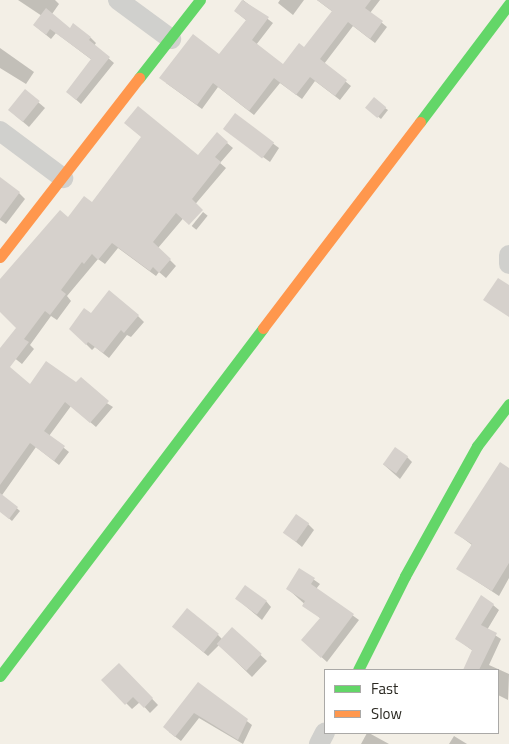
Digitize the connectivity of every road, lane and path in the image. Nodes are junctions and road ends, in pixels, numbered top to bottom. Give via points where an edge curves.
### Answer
1 (118, 0) edge
2 (200, 0) edge
3 (509, 4) edge
4 (170, 39) junction
5 (0, 131) edge
6 (63, 178) junction
7 (509, 255) edge
8 (0, 257) edge
9 (509, 264) edge
10 (509, 404) edge
11 (358, 669) edge
12 (0, 676) edge

1 - 4 street
2 - 4 main road
3 - 12 main road
4 - 6 main road
5 - 6 street
6 - 8 main road
7 - 9 street
10 - 11 main road via 472,454

